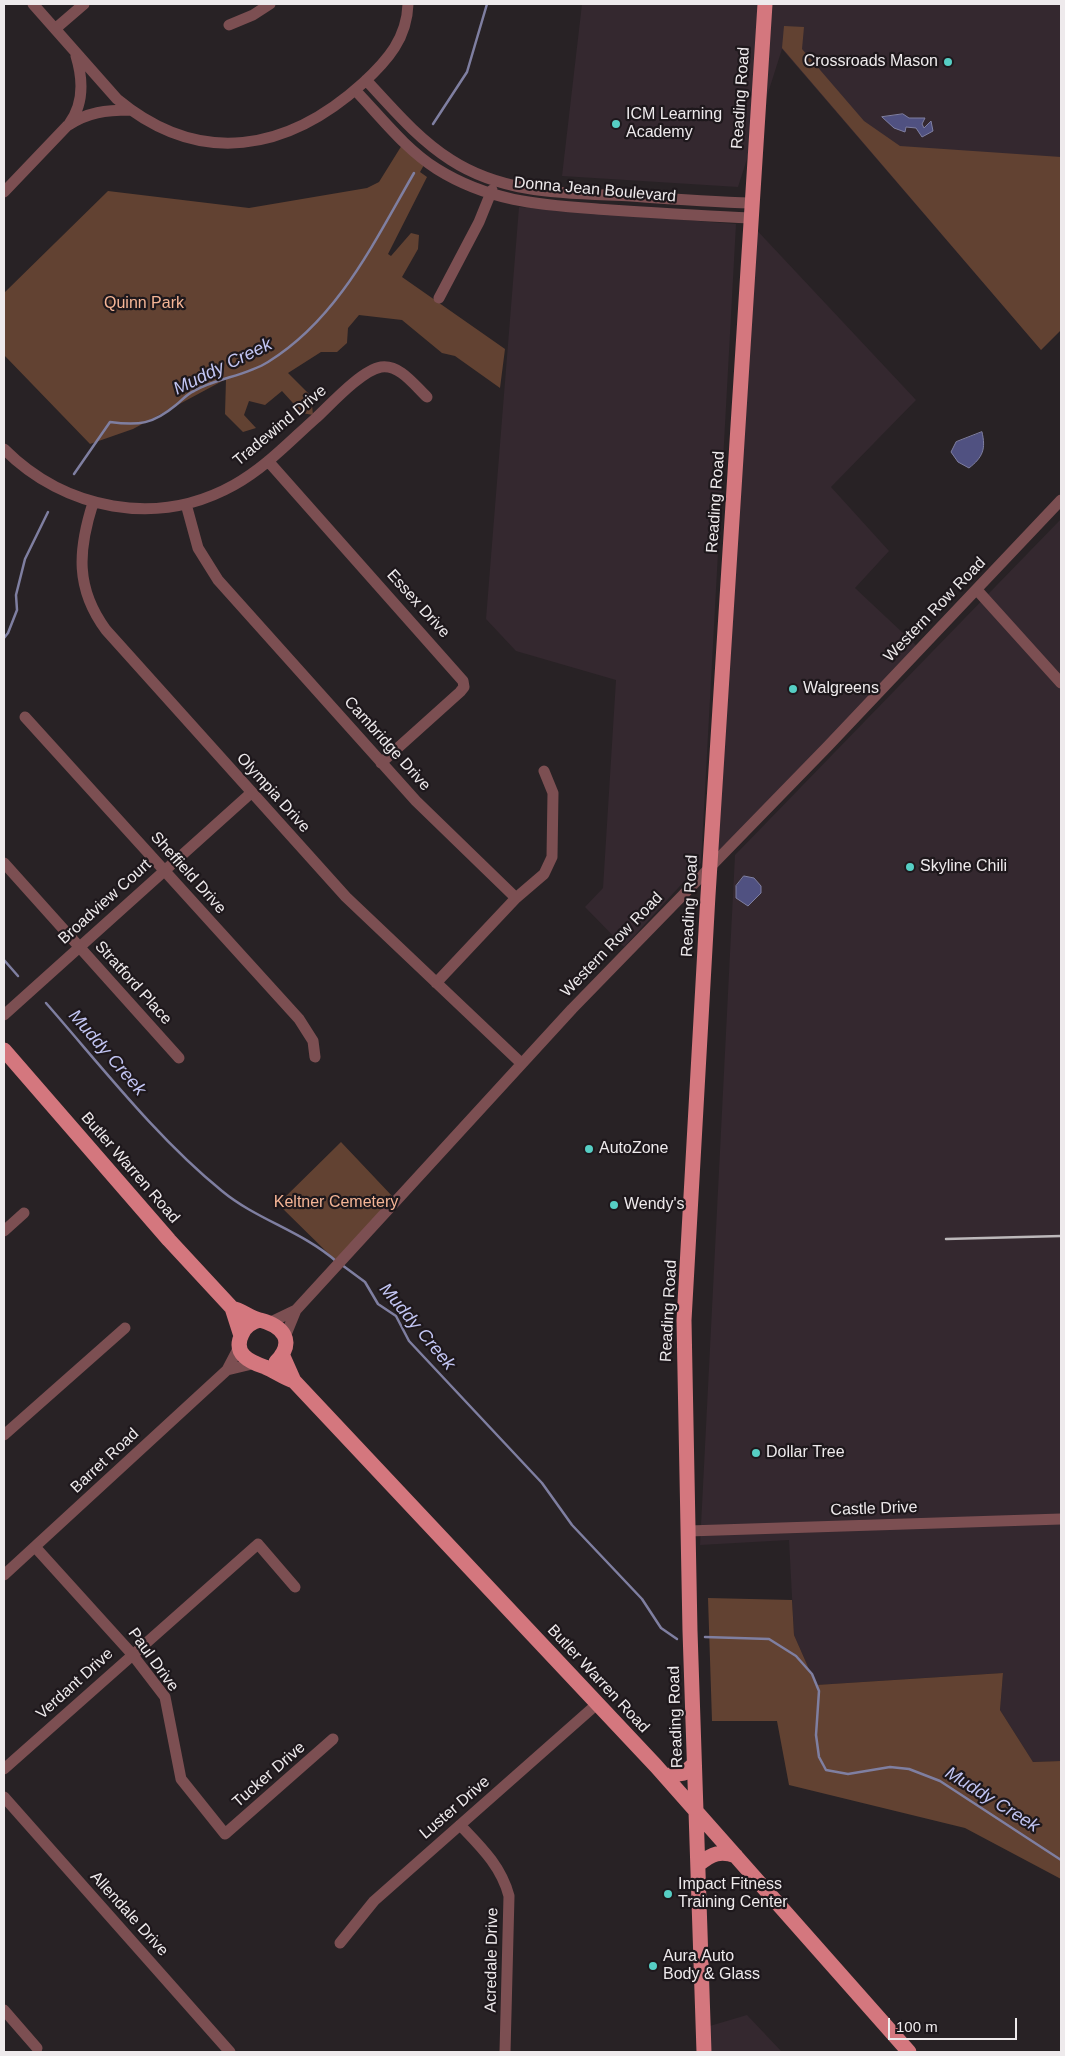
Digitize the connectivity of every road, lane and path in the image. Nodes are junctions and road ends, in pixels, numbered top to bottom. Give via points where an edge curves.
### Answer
1 (33, 4) edge
2 (84, 4) edge
3 (270, 4) edge
4 (408, 4) edge
5 (765, 4) edge
6 (228, 25) dead end
7 (55, 29) junction
8 (75, 52) junction
9 (366, 80) junction
10 (355, 90) junction
11 (130, 110) junction
12 (67, 126) junction
13 (495, 181) junction
14 (4, 192) edge
15 (490, 195) junction
16 (752, 211) junction
17 (440, 298) dead end
18 (427, 397) dead end
19 (4, 449) edge
20 (268, 461) junction
21 (1061, 500) edge
22 (93, 503) junction
23 (186, 504) junction
24 (977, 590) junction
25 (1061, 683) edge
26 (24, 716) dead end
27 (381, 763) junction
28 (544, 771) dead end
29 (251, 793) junction
30 (4, 863) edge
31 (710, 866) junction
32 (164, 870) junction
33 (516, 898) junction
34 (79, 948) junction
35 (436, 983) junction
36 (4, 1015) edge
37 (4, 1050) edge
38 (314, 1057) dead end
39 (179, 1058) dead end
40 (521, 1063) junction
41 (24, 1213) dead end
42 (4, 1231) edge
43 (232, 1308) junction
44 (296, 1310) junction
45 (265, 1321) junction
46 (126, 1328) dead end
47 (285, 1337) junction
48 (240, 1342) junction
49 (282, 1354) junction
50 (258, 1366) junction
51 (227, 1370) junction
52 (294, 1381) junction
53 (4, 1435) edge
54 (1061, 1519) edge
55 (688, 1531) junction
56 (36, 1548) junction
57 (4, 1575) edge
58 (295, 1587) dead end
59 (132, 1654) junction
60 (598, 1704) junction
61 (334, 1739) dead end
62 (694, 1764) junction
63 (4, 1769) edge
64 (664, 1776) junction
65 (4, 1797) edge
66 (696, 1812) junction
67 (460, 1825) junction
68 (226, 1834) joint
69 (736, 1856) junction
70 (699, 1864) junction
71 (340, 1943) dead end
72 (4, 2010) edge
73 (37, 2048) dead end
74 (230, 2052) edge
75 (505, 2052) edge
76 (704, 2052) edge
77 (909, 2052) edge

1 - 7 street
2 - 7 street
3 - 6 street
4 - 9 street via 406,26 398,44
5 - 16 main road, Reading Road
7 - 8 street
8 - 11 street
8 - 12 street via 80,68 81,94
9 - 10 street
9 - 13 street, Donna Jean Boulevard via 431,147
10 - 11 street via 308,124 272,138 241,143 184,136
10 - 15 street, Donna Jean Boulevard via 426,161 458,181
11 - 12 street via 90,114
12 - 14 street
13 - 15 street
13 - 16 street, Donna Jean Boulevard via 545,191
15 - 16 street, Donna Jean Boulevard via 537,205
15 - 17 street
16 - 31 main road, Reading Road
18 - 20 street, Tradewind Drive via 399,371 387,366 374,369
19 - 22 street, Tradewind Drive via 44,482
20 - 23 street, Tradewind Drive via 236,484
20 - 27 street, Essex Drive via 463,681 464,687 460,692
21 - 24 street, Western Row Road
22 - 23 street, Tradewind Drive via 143,509
22 - 29 street, Olympia Drive via 85,528 81,560 84,585 92,609 106,630
23 - 27 street, Cambridge Drive via 196,542 210,570
24 - 25 street
24 - 31 street, Western Row Road
26 - 32 street, Sheffield Drive
27 - 33 street, Cambridge Drive
28 - 33 street via 553,793 552,857 544,874
29 - 32 street, Broadview Court
29 - 35 street, Olympia Drive via 346,897
30 - 34 street, Stratford Place
31 - 40 street, Western Row Road
31 - 55 main road, Reading Road via 684,1320
32 - 34 street, Broadview Court
32 - 38 street, Sheffield Drive via 299,1019 313,1041
33 - 35 street
34 - 36 street, Broadview Court
34 - 39 street, Stratford Place
35 - 40 street, Olympia Drive
37 - 43 main road, Butler Warren Road
40 - 44 street, Western Row Road
41 - 42 street
43 - 45 main road, Butler Warren Road
43 - 48 main road, Butler Warren Road
44 - 45 street, Western Row Road
44 - 47 street, Western Row Road
45 - 47 main road, Butler Warren Road via 280,1328
45 - 48 main road via 246,1327
46 - 53 street
47 - 49 main road
48 - 50 main road, Butler Warren Road via 244,1358
48 - 51 street, Barret Road
49 - 50 main road via 275,1362
49 - 52 main road, Butler Warren Road
50 - 51 street, Barret Road
50 - 52 main road, Butler Warren Road
51 - 56 street, Barret Road
52 - 60 main road, Butler Warren Road
54 - 55 street, Castle Drive
55 - 62 main road, Reading Road
56 - 57 street, Barret Road
56 - 59 street, Paul Drive
58 - 59 street, Verdant Drive via 258,1544
59 - 63 street, Verdant Drive
59 - 68 street, Paul Drive via 165,1697 181,1778
60 - 64 main road, Butler Warren Road
60 - 67 street, Luster Drive
61 - 68 street, Tucker Drive
62 - 64 main road via 684,1772
62 - 66 main road, Reading Road
64 - 66 main road, Butler Warren Road
65 - 74 street, Allendale Drive
66 - 69 main road, Butler Warren Road
66 - 70 main road, Reading Road
67 - 71 street, Luster Drive via 374,1901
67 - 75 street, Acredale Drive via 493,1860 504,1878 509,1896
69 - 70 main road via 714,1854
69 - 77 main road, Butler Warren Road
70 - 76 main road, Reading Road
72 - 73 street

